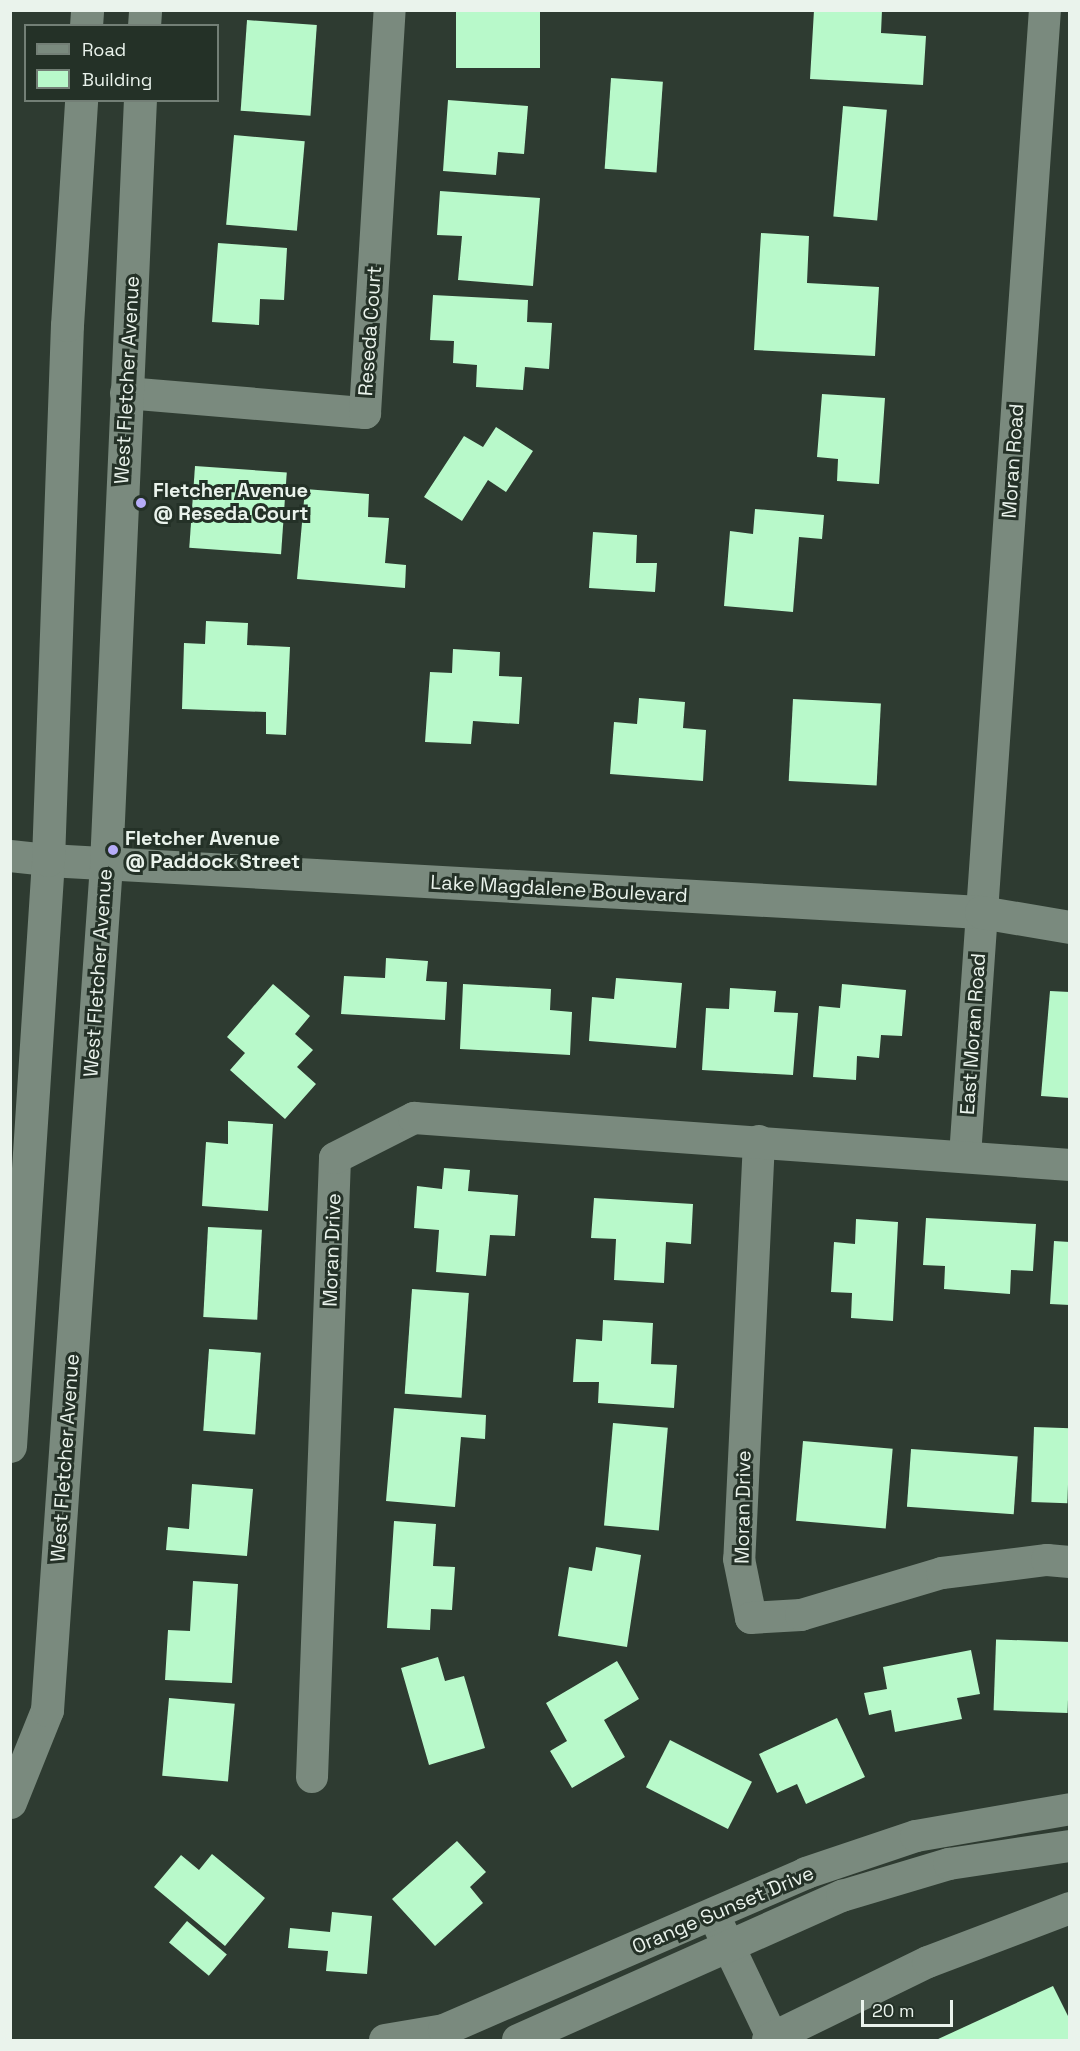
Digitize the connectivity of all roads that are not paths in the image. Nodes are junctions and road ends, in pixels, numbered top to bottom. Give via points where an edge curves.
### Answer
1 (390, 10) edge
2 (1045, 10) edge
3 (81, 102) edge
4 (140, 102) edge
5 (126, 393) junction
6 (10, 856) edge
7 (48, 861) junction
8 (106, 865) junction
9 (981, 912) junction
10 (1070, 927) edge
11 (759, 1141) junction
12 (965, 1156) junction
13 (1070, 1165) edge
14 (10, 1446) edge
15 (1070, 1562) edge
16 (312, 1777) dead end
17 (10, 1802) edge
18 (1070, 1809) edge
19 (1070, 1846) edge
20 (1070, 1908) edge
21 (714, 1915) junction
22 (729, 1946) junction
23 (385, 2040) edge
24 (518, 2040) edge
25 (771, 2040) edge

1 - 5 street, Reseda Court via 365,413
2 - 9 street, Moran Road
3 - 7 main road via 67,326
4 - 5 main road, West Fletcher Avenue
5 - 8 main road, West Fletcher Avenue
6 - 7 street
7 - 8 main road, Lake Magdalene Boulevard
7 - 14 main road
8 - 9 main road, Lake Magdalene Boulevard
8 - 17 main road, West Fletcher Avenue via 47,1710
9 - 10 main road, Lake Magdalene Boulevard
9 - 12 street, East Moran Road
11 - 12 street, Moran Drive
11 - 15 street, Moran Drive via 739,1559 751,1618 801,1615 942,1573 1047,1560
11 - 16 street, Moran Drive via 414,1118 335,1158
12 - 13 street, Moran Drive
18 - 21 street, Orange Sunset Drive via 916,1836 806,1873
19 - 22 street, Orange Sunset Drive via 949,1864 842,1896
20 - 25 street via 928,1962
21 - 22 street
21 - 23 street, Orange Sunset Drive via 444,2030
22 - 24 street, Orange Sunset Drive
22 - 25 street

